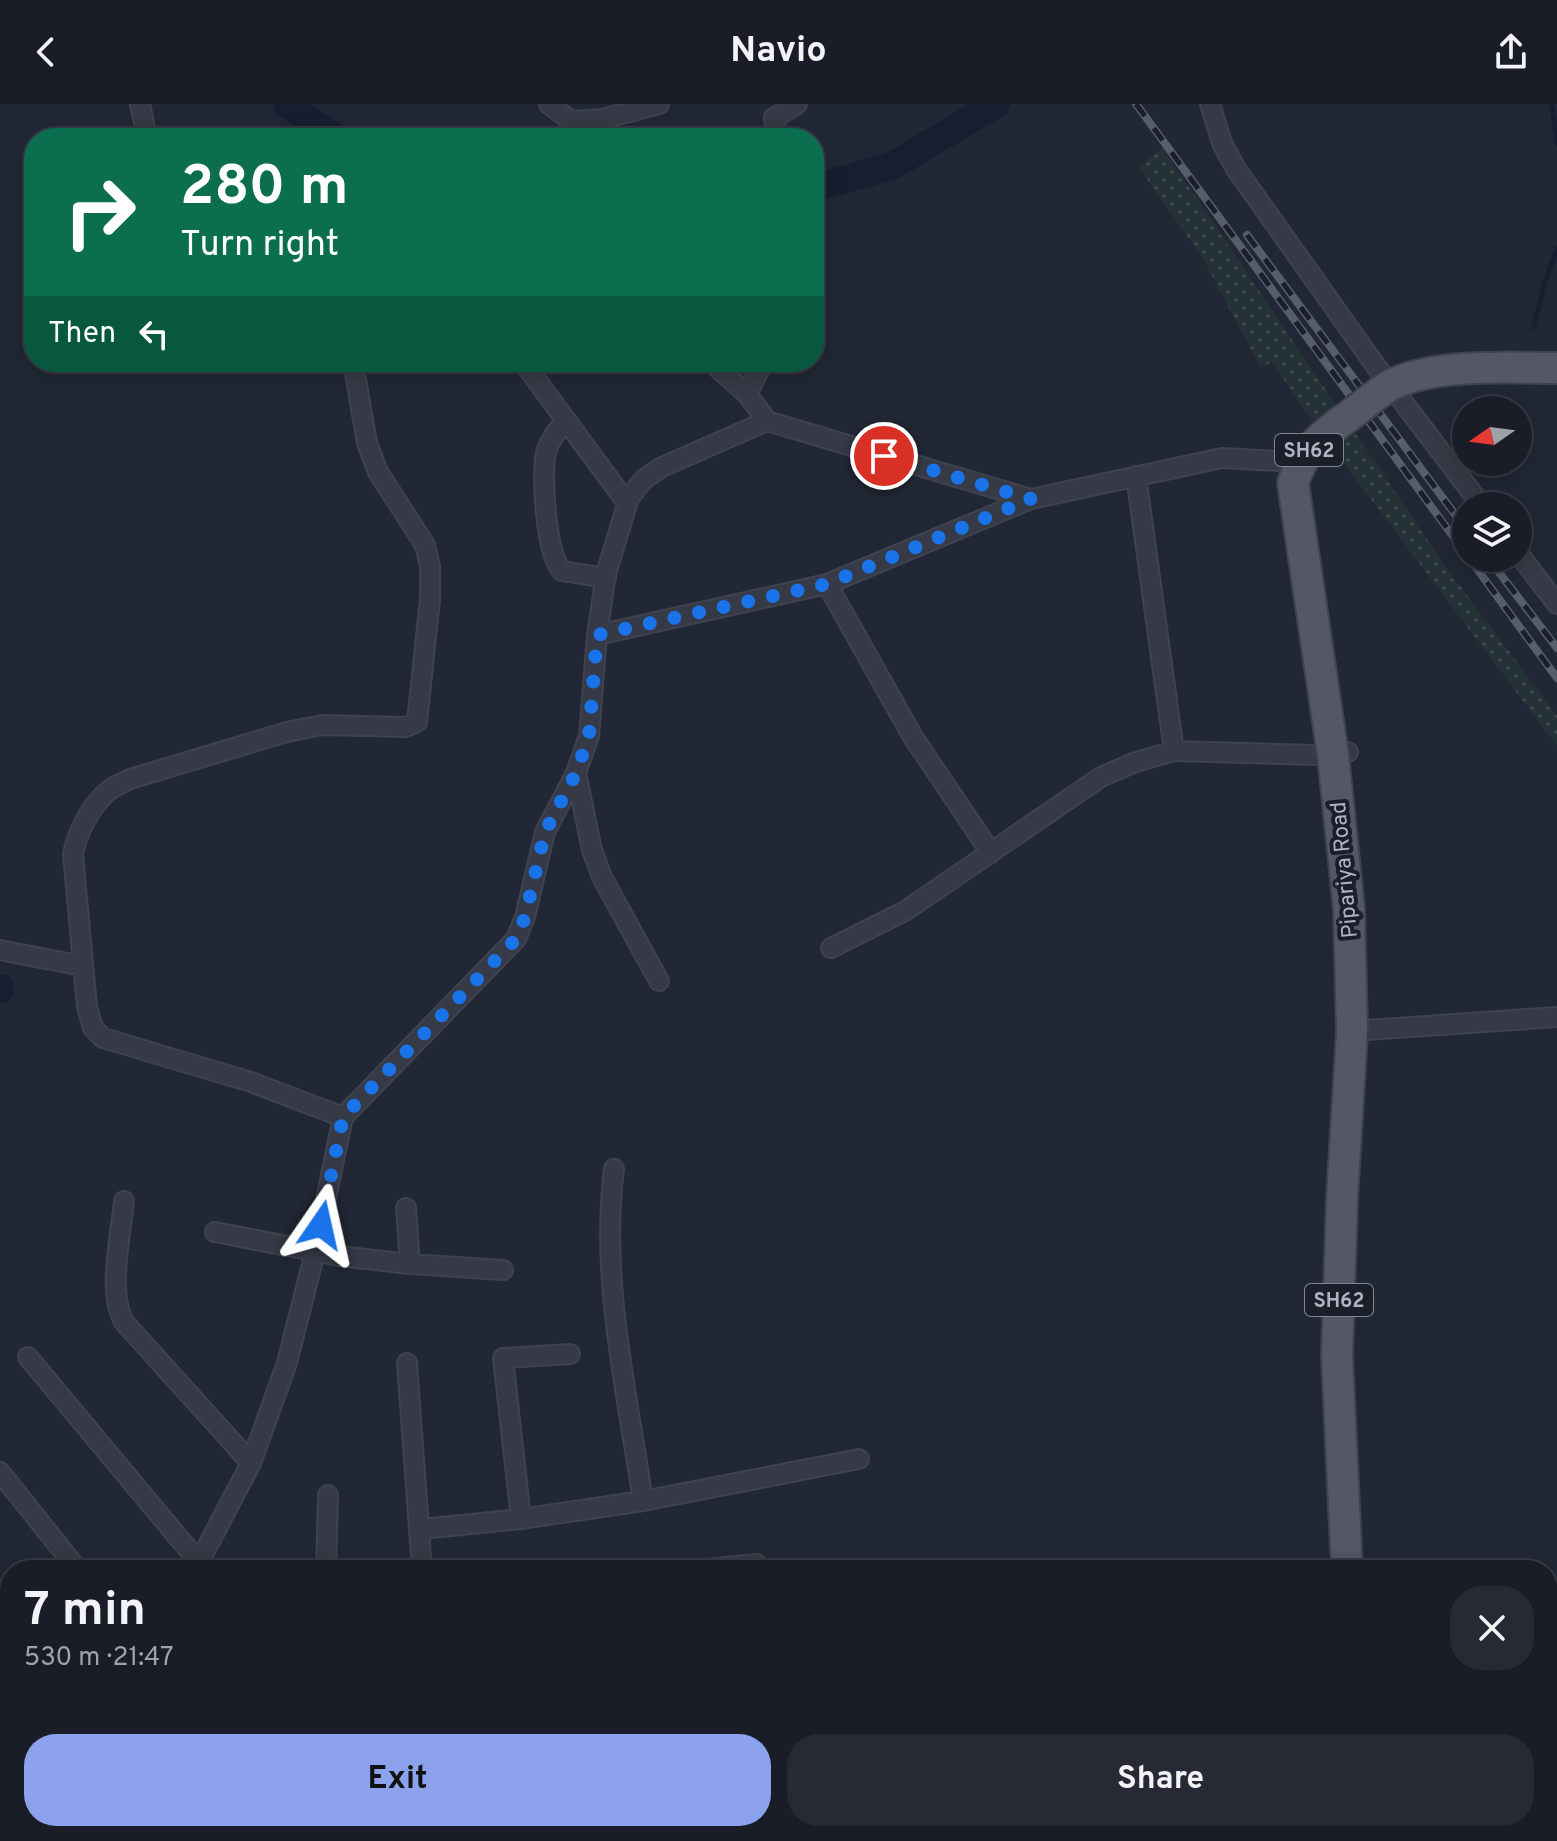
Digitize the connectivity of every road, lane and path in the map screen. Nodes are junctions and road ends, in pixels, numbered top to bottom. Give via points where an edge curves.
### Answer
1 (140, 104) edge
2 (549, 104) edge
3 (659, 104) edge
4 (797, 104) edge
5 (1210, 104) edge
6 (773, 111) edge
7 (145, 128) edge
8 (1557, 368) edge
9 (355, 372) edge
10 (530, 372) edge
11 (722, 372) edge
12 (758, 372) edge
13 (747, 394) junction
14 (566, 420) junction
15 (767, 421) junction
16 (1296, 462) dead end
17 (1136, 476) junction
18 (1471, 492) edge
19 (1031, 499) junction
20 (627, 503) junction
21 (1532, 571) edge
22 (606, 578) junction
23 (827, 584) junction
24 (1557, 604) edge
25 (597, 635) junction
26 (1174, 751) junction
27 (1348, 752) dead end
28 (576, 773) junction
29 (991, 853) junction
30 (831, 948) dead end
31 (0, 950) edge
32 (83, 966) junction
33 (659, 981) dead end
34 (1557, 1017) edge
35 (1352, 1031) junction
36 (343, 1117) junction
37 (614, 1169) dead end
38 (124, 1201) dead end
39 (406, 1208) dead end
40 (215, 1232) dead end
41 (315, 1252) junction
42 (410, 1264) junction
43 (503, 1270) dead end
44 (570, 1354) dead end
45 (28, 1357) dead end
46 (407, 1363) dead end
47 (859, 1459) dead end
48 (251, 1463) junction
49 (0, 1472) edge
50 (328, 1495) dead end
51 (643, 1501) junction
52 (521, 1519) junction
53 (421, 1529) junction
54 (70, 1560) edge
55 (193, 1560) edge
56 (200, 1560) edge
57 (326, 1560) edge
58 (422, 1560) edge
59 (1347, 1560) edge

1 - 7 street
2 - 3 street via 571,121
4 - 6 street
5 - 18 street via 1236,169
8 - 35 main road, Pipariya Road / SH62, bridge via 1481,368 1392,385 1316,440 1293,483 1332,747 1349,909
9 - 32 street via 367,443 378,472 425,545 430,566 417,722 406,727 322,725 287,732 130,779 108,791 74,844
10 - 14 street
11 - 13 street
12 - 13 street
13 - 15 street
14 - 20 street
14 - 22 street via 545,457 550,541 562,571
15 - 19 street
15 - 20 street via 662,467 636,487
16 - 17 street via 1222,458
17 - 19 street
17 - 26 street
19 - 23 street
20 - 22 street
21 - 24 street
22 - 25 street
23 - 25 street
23 - 29 street via 913,737
25 - 28 street via 589,736
26 - 27 street
26 - 29 street via 1101,777
28 - 33 street via 602,877
28 - 36 street via 545,832 516,939
29 - 30 street via 905,911
31 - 32 street
32 - 36 street via 87,1007 93,1028 103,1038 251,1082
34 - 35 street
35 - 59 main road, Pipariya Road / SH62 via 1337,1356
36 - 41 street
37 - 51 street via 611,1256
38 - 48 street via 118,1311
39 - 42 street
40 - 41 street
41 - 42 street
41 - 48 street via 287,1363
42 - 43 street
44 - 52 street via 503,1358
45 - 55 street
46 - 53 street
47 - 51 street
48 - 56 street
49 - 54 street
50 - 57 street
51 - 52 street
52 - 53 street
53 - 58 street

